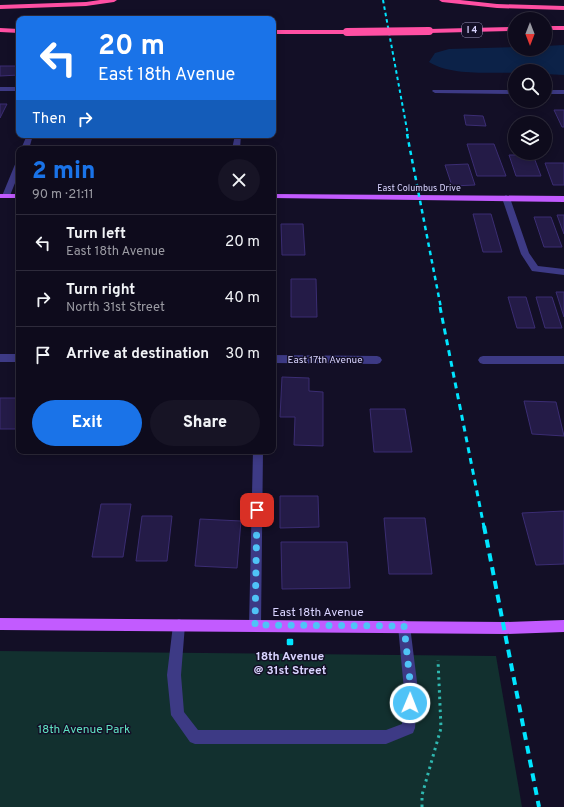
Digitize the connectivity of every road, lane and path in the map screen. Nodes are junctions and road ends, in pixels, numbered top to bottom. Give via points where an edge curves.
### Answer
1 (114, 0) edge
2 (442, 0) edge
3 (0, 7) edge
4 (564, 8) edge
5 (552, 28) edge
6 (564, 28) edge
7 (508, 29) edge
8 (0, 30) edge
9 (16, 31) edge
10 (276, 32) edge
11 (0, 89) edge
12 (16, 89) edge
13 (435, 91) dead end
14 (508, 92) edge
15 (552, 92) edge
16 (564, 92) edge
17 (16, 170) edge
18 (3, 196) edge
19 (16, 196) edge
20 (276, 196) edge
21 (506, 198) junction
22 (564, 199) edge
23 (564, 272) edge
24 (0, 358) edge
25 (16, 358) edge
26 (276, 359) edge
27 (377, 360) dead end
28 (483, 360) dead end
29 (564, 360) edge
30 (258, 454) edge
31 (0, 624) edge
32 (179, 625) junction
33 (255, 625) junction
34 (404, 626) junction
35 (564, 626) edge
36 (438, 660) dead end
37 (422, 807) edge

1 - 3 highway via 86,4
2 - 4 highway via 503,7
5 - 6 highway
7 - 10 highway, I 4, bridge
8 - 9 highway
11 - 12 street
13 - 14 street
15 - 16 street
17 - 18 street
18 - 19 main road
20 - 21 main road, East Columbus Drive
21 - 22 main road, East Columbus Drive
21 - 23 street via 524,254 535,268
24 - 25 street
26 - 27 street, East 17th Avenue
28 - 29 street
30 - 33 street
31 - 32 main road, East 18th Avenue
32 - 33 main road, East 18th Avenue
32 - 34 street via 174,675 178,715 195,736 386,736 408,728 411,690
33 - 34 main road, East 18th Avenue
34 - 35 main road, East 18th Avenue
36 - 37 path via 441,728 422,795

